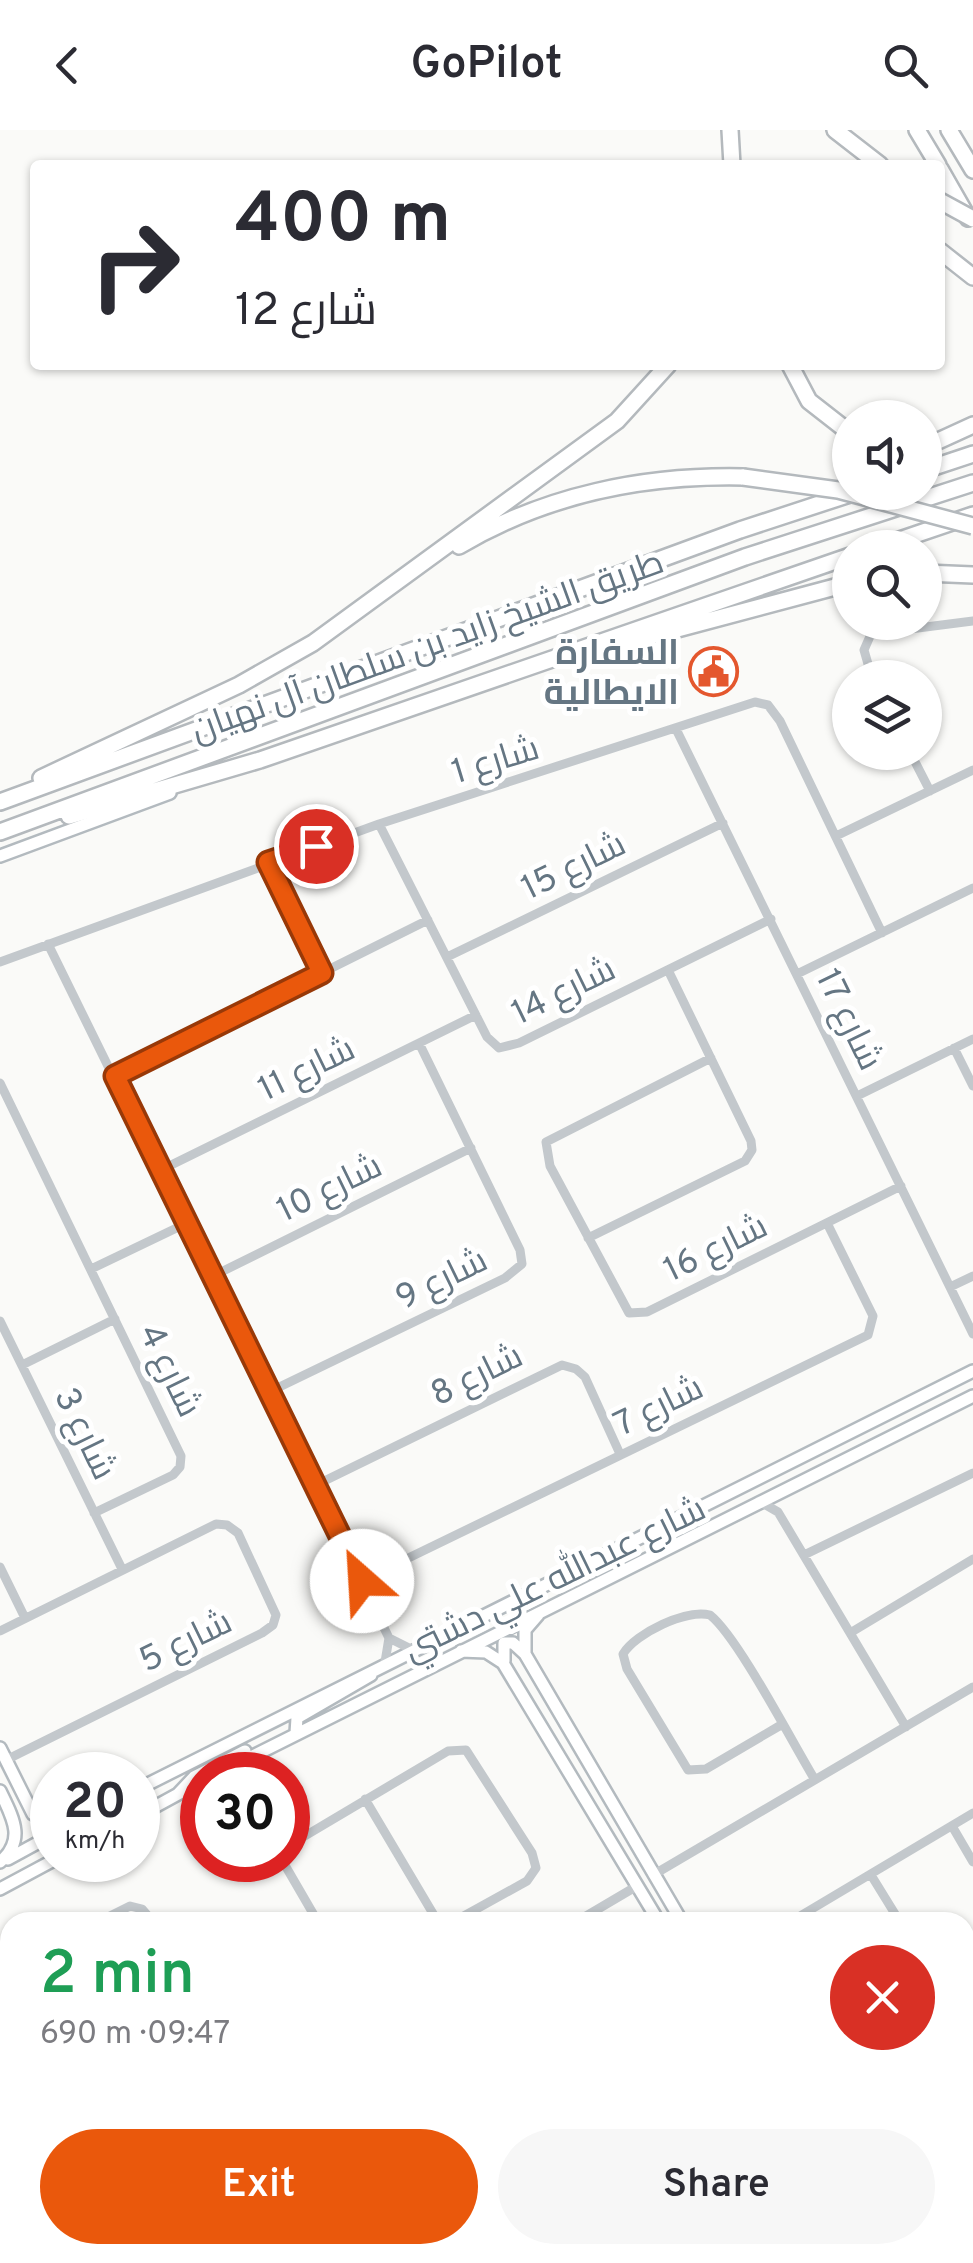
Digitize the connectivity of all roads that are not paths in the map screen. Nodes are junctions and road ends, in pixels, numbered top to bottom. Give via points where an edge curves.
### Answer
1 (730, 130) edge
2 (835, 130) edge
3 (917, 130) edge
4 (949, 130) edge
5 (732, 160) edge
6 (874, 160) edge
7 (935, 160) edge
8 (973, 170) edge
9 (945, 177) edge
10 (945, 204) edge
11 (973, 222) edge
12 (945, 255) edge
13 (973, 277) edge
14 (663, 370) edge
15 (793, 370) edge
16 (832, 420) edge
17 (970, 426) edge
18 (942, 433) edge
19 (942, 439) edge
20 (973, 454) edge
21 (942, 464) edge
22 (973, 483) edge
23 (832, 491) edge
24 (832, 500) edge
25 (973, 515) edge
26 (973, 526) edge
27 (740, 530) junction
28 (929, 530) edge
29 (832, 562) edge
30 (942, 574) edge
31 (973, 575) edge
32 (395, 585) junction
33 (832, 588) edge
34 (973, 621) edge
35 (867, 660) edge
36 (520, 669) junction
37 (676, 729) junction
38 (260, 760) junction
39 (919, 770) edge
40 (973, 770) edge
41 (930, 790) junction
42 (0, 800) edge
43 (723, 823) junction
44 (20, 824) junction
45 (379, 824) junction
46 (0, 832) edge
47 (836, 836) junction
48 (0, 856) edge
49 (268, 862) junction
50 (973, 888) edge
51 (428, 920) junction
52 (771, 920) junction
53 (882, 932) junction
54 (48, 944) junction
55 (447, 957) junction
56 (0, 962) edge
57 (668, 970) junction
58 (322, 973) junction
59 (798, 974) junction
60 (476, 1016) junction
61 (973, 1038) edge
62 (419, 1043) junction
63 (954, 1048) junction
64 (711, 1058) junction
65 (115, 1076) junction
66 (0, 1083) edge
67 (973, 1086) edge
68 (857, 1096) junction
69 (471, 1148) junction
70 (161, 1170) junction
71 (901, 1186) junction
72 (187, 1223) junction
73 (827, 1223) junction
74 (588, 1238) junction
75 (91, 1268) junction
76 (213, 1276) junction
77 (973, 1276) edge
78 (950, 1287) junction
79 (116, 1319) junction
80 (0, 1322) edge
81 (973, 1334) edge
82 (973, 1363) edge
83 (22, 1365) junction
84 (973, 1371) edge
85 (958, 1379) junction
86 (269, 1392) junction
87 (973, 1396) edge
88 (620, 1454) junction
89 (973, 1473) edge
90 (316, 1485) junction
91 (782, 1489) junction
92 (758, 1501) junction
93 (94, 1512) junction
94 (778, 1512) junction
95 (804, 1555) junction
96 (973, 1559) edge
97 (0, 1568) edge
98 (122, 1569) junction
99 (362, 1581) junction
100 (550, 1606) junction
101 (25, 1618) junction
102 (0, 1630) edge
103 (850, 1633) junction
104 (389, 1638) junction
105 (411, 1649) junction
106 (452, 1654) junction
107 (525, 1654) junction
108 (385, 1662) junction
109 (506, 1666) junction
110 (973, 1688) edge
111 (262, 1724) junction
112 (782, 1725) junction
113 (906, 1727) junction
114 (296, 1733) junction
115 (259, 1752) edge
116 (3, 1754) edge
117 (160, 1777) edge
118 (0, 1778) edge
119 (815, 1780) junction
120 (0, 1791) edge
121 (178, 1794) joint
122 (365, 1799) junction
123 (26, 1801) junction
124 (160, 1804) edge
125 (30, 1807) edge
126 (973, 1813) edge
127 (952, 1826) junction
128 (310, 1833) edge
129 (30, 1846) edge
130 (0, 1862) edge
131 (973, 1862) edge
132 (30, 1873) edge
133 (871, 1874) junction
134 (653, 1875) junction
135 (295, 1882) edge
136 (637, 1886) junction
137 (0, 1889) edge
138 (118, 1912) edge
139 (145, 1912) edge
140 (312, 1912) edge
141 (432, 1912) edge
142 (471, 1912) edge
143 (593, 1912) edge
144 (653, 1912) edge
145 (676, 1912) edge
146 (807, 1912) edge
147 (894, 1912) edge

1 - 5 highway
2 - 6 highway
3 - 7 highway
4 - 8 highway
9 - 11 highway
10 - 11 highway, bridge
12 - 13 highway
14 - 32 highway via 617,421
15 - 16 highway via 809,401
17 - 18 highway
17 - 19 highway
20 - 21 highway
22 - 44 highway, طريق الشيخ زايد بن سلطان آل نهيان via 746,557
23 - 27 highway
24 - 27 highway, طريق الشيخ زايد بن سلطان آل نهيان
25 - 28 highway
26 - 32 highway, bridge via 822,487 696,476 592,492 467,542
27 - 42 highway, طريق الشيخ زايد بن سلطان آل نهيان
29 - 36 highway
30 - 31 highway
32 - 42 highway via 274,666
33 - 36 highway
34 - 35 street via 870,634
36 - 38 highway
37 - 43 street, شارع 17
37 - 45 street, شارع 1
37 - 47 street, شارع 1 via 749,703 768,705
38 - 44 highway
38 - 48 main road
39 - 41 street
40 - 41 street
41 - 47 street
43 - 52 street, شارع 17
43 - 55 street, شارع 15
44 - 46 highway, طريق الشيخ زايد بن سلطان آل نهيان
45 - 49 street, شارع 1
45 - 51 street, شارع 14
47 - 53 street, شارع 1
49 - 54 street, شارع 1
49 - 58 street
50 - 53 street
51 - 55 street, شارع 14
51 - 58 street
52 - 57 street, شارع 14
52 - 59 street, شارع 17
53 - 59 street
54 - 56 street, شارع 1
54 - 65 street
55 - 60 street, شارع 14
57 - 60 street, شارع 14 via 509,1047 492,1044
57 - 64 street, شارع 16
58 - 65 street
59 - 68 street, شارع 17
60 - 62 street, شارع 11
61 - 63 street
62 - 69 street, شارع 9
62 - 70 street, شارع 11
63 - 67 street
63 - 68 street
64 - 74 street, شارع 16 via 751,1140 751,1156
64 - 74 street, شارع 16 via 547,1139 547,1161
65 - 70 street
66 - 75 street, شارع 4
68 - 71 street, شارع 17
69 - 76 street, شارع 10
69 - 86 street, شارع 9 via 520,1250 520,1267
70 - 72 street
71 - 73 street, شارع 16
71 - 78 street, شارع 17
72 - 75 street
72 - 76 street
73 - 74 street, شارع 16 via 635,1314 624,1307
73 - 88 street, شارع 7 via 871,1310 870,1333
75 - 79 street, شارع 4
76 - 86 street
77 - 78 street
78 - 81 street, شارع 17
79 - 83 street, شارع 4
79 - 93 street, شارع 4 via 182,1462 169,1478
80 - 83 street, شارع 3
82 - 85 street
83 - 93 street, شارع 3
84 - 85 main road, شارع عبدالله علي دشتي
85 - 105 main road, شارع عبدالله علي دشتي
86 - 90 street
87 - 91 main road, شارع عبدالله علي دشتي
88 - 90 street, شارع 8 via 585,1377 562,1366
88 - 99 street, شارع 7
89 - 95 street
90 - 99 street
91 - 92 main road, شارع عبدالله علي دشتي
91 - 94 street
92 - 94 street
92 - 100 main road, شارع عبدالله علي دشتي
93 - 98 street, شارع 3
94 - 95 street
95 - 103 street
96 - 103 street
97 - 101 street
98 - 101 street, شارع 5
98 - 116 street, شارع 5 via 207,1526 227,1524 241,1538 275,1622
99 - 104 street
100 - 106 main road, شارع عبدالله علي دشتي
100 - 107 main road via 528,1624
101 - 102 street, شارع 5
103 - 113 street
104 - 105 street
104 - 108 street
105 - 108 main road, شارع عبدالله علي دشتي
106 - 109 main road via 486,1652
106 - 114 main road, شارع عبدالله علي دشتي
107 - 109 main road via 504,1643
107 - 134 main road
108 - 111 main road, شارع عبدالله علي دشتي
108 - 114 main road via 297,1718
109 - 136 main road
110 - 113 street
111 - 117 main road, شارع عبدالله علي دشتي
111 - 121 main road via 274,1724 274,1736 201,1772
112 - 112 street via 706,1769 688,1770 626,1669 624,1650 690,1614 710,1615
112 - 119 street
113 - 119 street
114 - 115 main road, شارع عبدالله علي دشتي
116 - 123 main road
118 - 123 main road via 15,1808
119 - 134 street
120 - 130 main road via 16,1835
121 - 124 main road
122 - 128 street
122 - 141 street
122 - 142 street via 452,1749 474,1758 536,1868
123 - 125 main road
126 - 127 street
127 - 131 street
127 - 133 street
129 - 130 main road
132 - 137 main road
133 - 146 street
133 - 147 street
134 - 145 main road
135 - 140 street
136 - 143 street
136 - 144 main road
138 - 139 street via 130,1906

